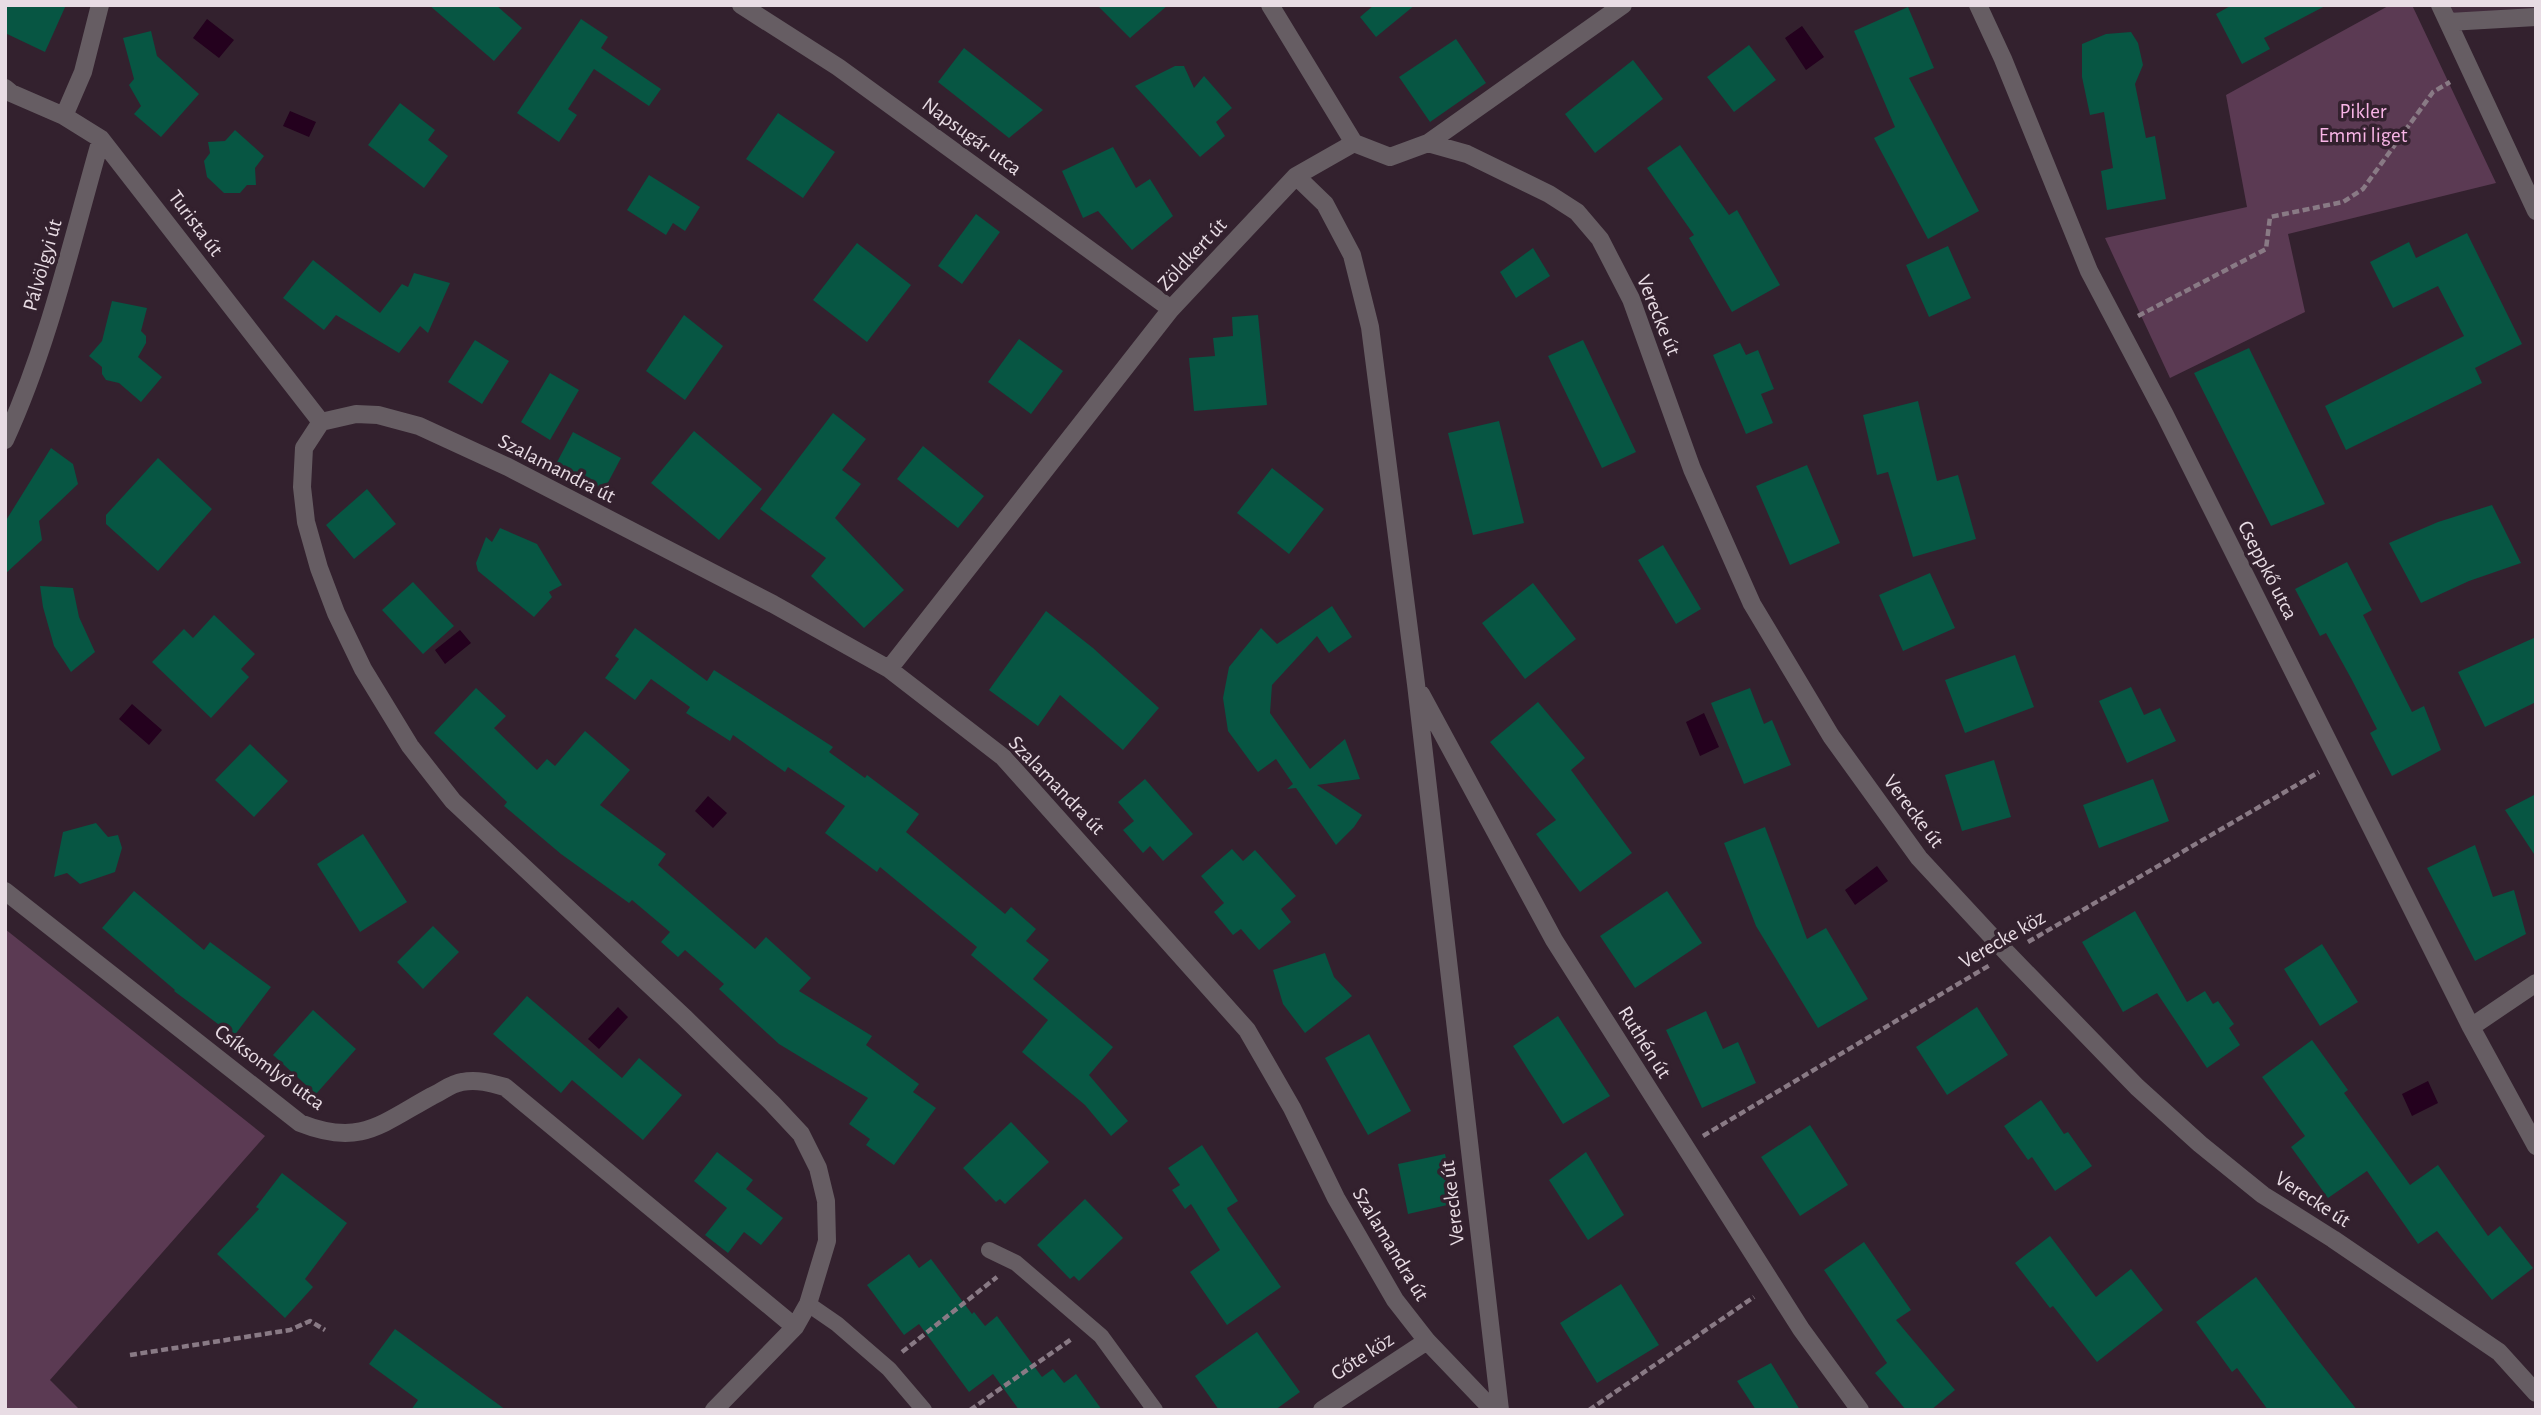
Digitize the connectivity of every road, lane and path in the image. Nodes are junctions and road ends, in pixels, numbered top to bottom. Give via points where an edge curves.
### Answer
1 (100, 5) edge
2 (741, 5) edge
3 (1270, 5) edge
4 (1623, 5) edge
5 (1978, 5) edge
6 (2440, 5) edge
7 (2536, 18) edge
8 (2449, 22) junction
9 (2471, 69) junction
10 (5, 88) edge
11 (64, 116) junction
12 (101, 139) junction
13 (1427, 143) junction
14 (1354, 144) junction
15 (1296, 176) junction
16 (2536, 211) edge
17 (1171, 309) junction
18 (2119, 326) junction
19 (321, 422) junction
20 (5, 440) edge
21 (888, 668) junction
22 (1416, 684) junction
23 (2338, 761) junction
24 (5, 891) edge
25 (2008, 954) junction
26 (2536, 983) edge
27 (2471, 1027) junction
28 (2536, 1146) edge
29 (1684, 1147) junction
30 (989, 1250) dead end
31 (1016, 1263) junction
32 (1772, 1284) junction
33 (808, 1304) junction
34 (795, 1327) junction
35 (1090, 1327) junction
36 (325, 1330) dead end
37 (1427, 1341) junction
38 (130, 1355) dead end
39 (885, 1366) junction
40 (2536, 1392) edge
41 (715, 1410) edge
42 (924, 1410) edge
43 (970, 1410) edge
44 (1155, 1410) edge
45 (1322, 1410) edge
46 (1493, 1410) edge
47 (1500, 1410) edge
48 (1589, 1410) edge
49 (1860, 1410) edge

1 - 11 street via 83,72
2 - 17 street, Napsugár utca via 838,67
3 - 14 street
4 - 13 street
5 - 18 street, Cseppkő utca via 2079,250
6 - 8 street
7 - 8 street
8 - 9 street
9 - 16 street
9 - 18 path via 2433,93 2363,189 2343,202 2270,217 2266,249
10 - 11 street, Turista út
11 - 12 street, Turista út
12 - 19 street, Turista út
12 - 20 street, Pálvölgyi út via 43,344
13 - 14 street via 1390,157
13 - 25 street, Verecke út via 1466,155 1549,194 1577,212 1600,239 1631,299 1692,469 1752,604 1831,736 1919,858
14 - 15 street, Zöldkert út
15 - 17 street, Zöldkert út
15 - 22 street, Verecke út via 1325,204 1352,255 1370,327
17 - 21 street, Zöldkert út
18 - 23 street, Cseppkő utca
19 - 21 street, Szalamandra út via 356,414 419,426 568,498
19 - 33 street via 304,448 306,522 323,579 363,669 410,747 453,801 685,1018 801,1134 818,1168 826,1201 827,1241
21 - 37 street, Szalamandra út via 1003,757 1247,1030 1395,1300
22 - 29 street, Ruthén út via 1554,940
22 - 47 street, Verecke út
23 - 25 path, Verecke köz
23 - 27 street, Cseppkő utca
24 - 34 street, Csíksomlyó utca via 300,1123 345,1135 368,1130 460,1082 485,1081 505,1087
25 - 29 path, Verecke köz
25 - 40 street, Verecke út via 2137,1087 2200,1144 2263,1195 2499,1352
26 - 27 street
27 - 28 street, Cseppkő utca
29 - 32 street, Ruthén út
30 - 31 lane
31 - 35 lane
31 - 39 path
32 - 48 path
32 - 49 street, Ruthén út
33 - 34 street
33 - 39 lane
34 - 41 street
35 - 43 path
35 - 44 lane
36 - 38 path via 310,1321 290,1330
37 - 45 street, Gőte köz
37 - 46 street, Szalamandra út
39 - 42 lane

